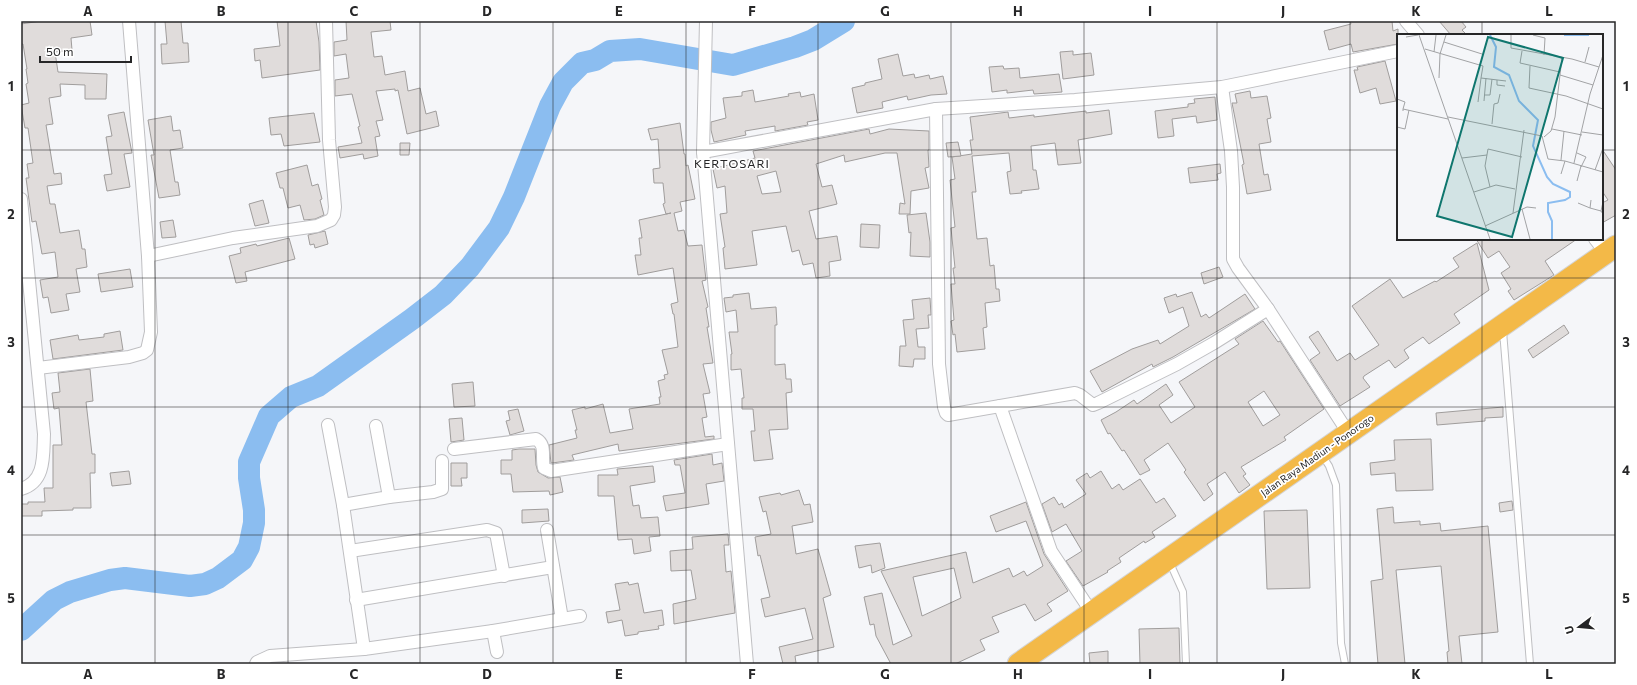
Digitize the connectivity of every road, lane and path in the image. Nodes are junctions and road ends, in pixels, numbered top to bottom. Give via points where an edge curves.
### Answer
1 (130, 21) edge
2 (326, 21) edge
3 (706, 21) edge
4 (1406, 21) edge
5 (1417, 34) edge
6 (1397, 51) edge
7 (1222, 87) junction
8 (936, 109) junction
9 (703, 152) junction
10 (21, 199) edge
11 (1606, 246) edge
12 (148, 256) junction
13 (1268, 309) junction
14 (1502, 324) junction
15 (38, 368) junction
16 (1000, 406) junction
17 (328, 425) dead end
18 (376, 426) dead end
19 (1349, 434) junction
20 (728, 444) junction
21 (454, 449) dead end
22 (1320, 453) junction
23 (442, 461) dead end
24 (21, 489) edge
25 (389, 496) junction
26 (343, 505) junction
27 (547, 530) dead end
28 (350, 551) junction
29 (1168, 560) junction
30 (553, 567) junction
31 (504, 576) junction
32 (356, 600) junction
33 (1092, 613) junction
34 (580, 616) dead end
35 (562, 619) junction
36 (493, 631) junction
37 (364, 649) junction
38 (497, 652) dead end
39 (256, 664) edge
40 (746, 664) edge
41 (1018, 664) edge
42 (1186, 664) edge
43 (1345, 664) edge
44 (1530, 664) edge

1 - 12 street
2 - 12 street via 329,140 335,207 331,220 317,226 233,238
3 - 9 street
4 - 5 street
6 - 7 street
7 - 8 street
7 - 13 street via 1231,151 1233,260
8 - 9 street
8 - 16 street via 939,364 944,407 946,413 952,415
9 - 20 street
10 - 15 street
11 - 14 highway, Jalan Raya Madiun - Ponorogo
12 - 15 street via 151,332 147,350 129,357
13 - 16 street via 1177,364 1098,404 1093,405 1075,393
13 - 19 street
14 - 19 highway, Jalan Raya Madiun - Ponorogo
14 - 44 lane
15 - 24 street via 44,434 42,466 39,475 30,486
16 - 33 street via 1051,551
17 - 26 street
18 - 25 street
19 - 22 highway, Jalan Raya Madiun - Ponorogo
20 - 21 street via 551,471 544,468 543,446 536,439
20 - 40 street
22 - 29 highway, Jalan Raya Madiun - Ponorogo
22 - 43 lane via 1329,466 1336,485 1341,643
23 - 25 street via 442,489
25 - 26 street
26 - 28 street
27 - 30 street
28 - 31 street via 487,530 496,533
28 - 32 street
29 - 33 highway, Jalan Raya Madiun - Ponorogo
29 - 42 lane via 1183,592
30 - 31 street
30 - 35 street
31 - 32 street
32 - 37 street
33 - 41 highway, Jalan Raya Madiun - Ponorogo
34 - 35 street
35 - 36 street
36 - 37 street
36 - 38 street
37 - 39 street via 270,656

